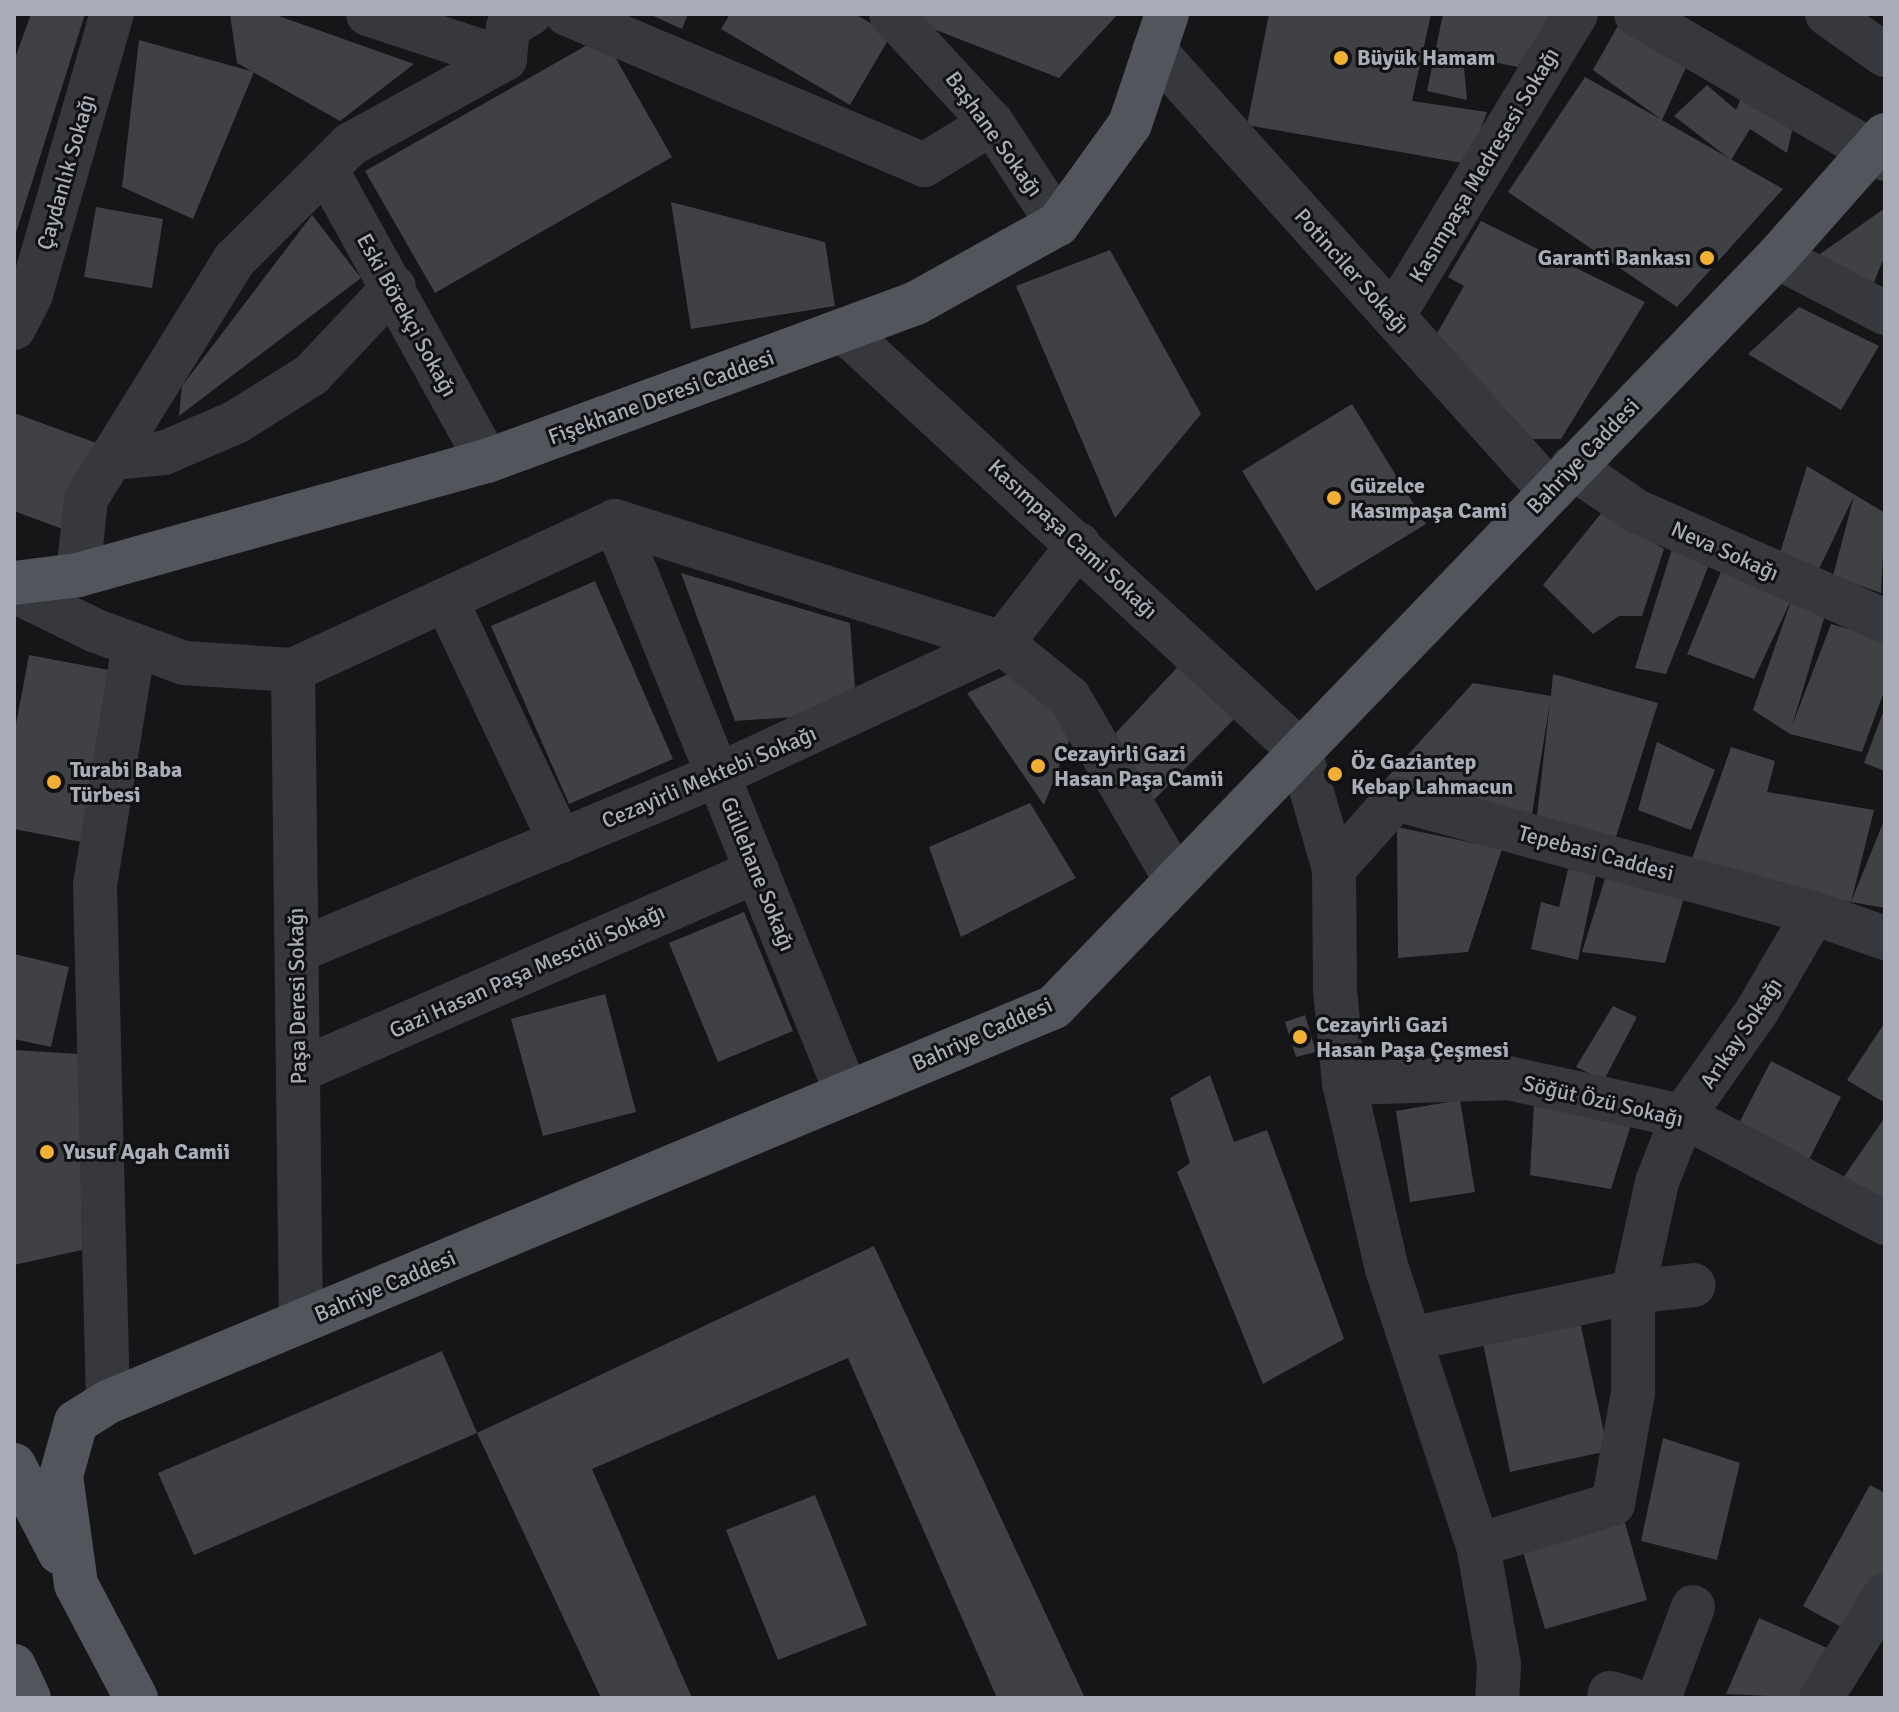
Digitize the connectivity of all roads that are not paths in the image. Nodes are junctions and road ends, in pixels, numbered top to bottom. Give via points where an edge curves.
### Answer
1 (112, 14) edge
2 (368, 14) edge
3 (530, 14) edge
4 (567, 14) edge
5 (891, 14) edge
6 (1576, 14) edge
7 (1636, 14) edge
8 (1827, 14) edge
9 (1160, 32) edge
10 (1885, 55) edge
11 (505, 59) junction
12 (992, 123) junction
13 (1880, 149) edge
14 (326, 169) junction
15 (1058, 224) junction
16 (1777, 257) junction
17 (394, 287) junction
18 (1885, 313) edge
19 (1393, 316) junction
20 (14, 328) edge
21 (843, 330) junction
22 (112, 458) junction
23 (487, 461) junction
24 (1561, 479) junction
25 (615, 521) junction
26 (1079, 544) junction
27 (78, 575) junction
28 (14, 583) edge
29 (14, 591) edge
30 (446, 600) junction
31 (1885, 621) edge
32 (1002, 643) junction
33 (134, 645) junction
34 (293, 670) junction
35 (1300, 751) junction
36 (718, 775) junction
37 (560, 841) junction
38 (1334, 869) junction
39 (757, 871) junction
40 (1176, 880) junction
41 (1814, 913) junction
42 (1885, 938) edge
43 (297, 951) junction
44 (298, 1071) junction
45 (1344, 1083) junction
46 (847, 1094) junction
47 (1683, 1116) junction
48 (1885, 1223) edge
49 (1694, 1285) dead end
50 (1633, 1292) junction
51 (301, 1321) junction
52 (1410, 1339) junction
53 (108, 1402) junction
54 (14, 1465) edge
55 (1478, 1545) junction
56 (76, 1584) junction
57 (1885, 1595) edge
58 (1693, 1607) dead end
59 (14, 1666) edge
60 (29, 1698) edge
61 (136, 1698) edge
62 (1497, 1698) edge
63 (1609, 1698) edge
64 (1629, 1698) edge
65 (1659, 1698) edge
66 (1821, 1698) edge

1 - 20 street, Çaydanlık Sokağı via 31,294
2 - 11 street
3 - 11 street via 508,27
4 - 12 street via 924,165
5 - 12 street, Başhane Sokağı
6 - 19 street, Kasımpaşa Medresesi Sokağı
7 - 13 street
8 - 10 street
9 - 15 main road, Fişekhane Deresi Caddesi via 1130,124
9 - 19 street, Potinciler Sokağı
11 - 14 street via 351,144
12 - 15 street, Başhane Sokağı
13 - 16 main road, Bahriye Caddesi
14 - 17 street, Eski Börekçi Sokağı
14 - 22 street via 234,260
15 - 21 main road, Fişekhane Deresi Caddesi via 916,303
16 - 18 street
16 - 24 main road, Bahriye Caddesi
17 - 22 street via 311,375 236,422 164,453
17 - 23 street, Eski Börekçi Sokağı
19 - 24 street, Potinciler Sokağı
21 - 23 main road, Fişekhane Deresi Caddesi
21 - 26 street, Kasımpaşa Cami Sokağı
22 - 27 street via 86,499
23 - 27 main road, Fişekhane Deresi Caddesi
24 - 31 street, Neva Sokağı
24 - 35 main road, Bahriye Caddesi
25 - 30 street
25 - 32 street
25 - 36 street, Güllehane Sokağı
26 - 32 street, Cezayirli Mektebi Sokağı
26 - 35 street, Kasımpaşa Cami Sokağı
27 - 28 main road, Fişekhane Deresi Caddesi
29 - 33 street
30 - 34 street
30 - 37 street
32 - 36 street, Cezayirli Mektebi Sokağı
32 - 40 street via 1069,697
33 - 34 street via 184,663
33 - 53 street via 95,885
34 - 43 street, Paşa Deresi Sokağı
35 - 38 street
35 - 40 main road, Bahriye Caddesi
36 - 37 street, Cezayirli Mektebi Sokağı
36 - 39 street, Güllehane Sokağı
37 - 43 street, Cezayirli Mektebi Sokağı
38 - 41 street, Tepebasi Caddesi via 1396,799
38 - 45 street via 1335,990
39 - 44 street, Gazi Hasan Paşa Mescidi Sokağı
39 - 46 street, Güllehane Sokağı
40 - 46 main road, Bahriye Caddesi via 1054,1007
41 - 42 street, Tepebasi Caddesi
41 - 47 street, Arıkay Sokağı via 1757,1011
43 - 44 street, Paşa Deresi Sokağı
44 - 51 street, Paşa Deresi Sokağı
45 - 47 street, Söğüt Özü Sokağı via 1508,1078
45 - 52 street via 1387,1269
46 - 51 main road, Bahriye Caddesi
47 - 48 street, Söğüt Özü Sokağı
47 - 50 street, Arıkay Sokağı via 1657,1182
49 - 50 street
50 - 52 street
50 - 55 street, Arıkay Sokağı via 1633,1393 1613,1504
51 - 53 main road, Bahriye Caddesi
52 - 55 street
53 - 56 main road, Bahriye Caddesi via 76,1422 61,1476
54 - 56 main road
55 - 62 street via 1499,1664
56 - 61 main road, Bahriye Caddesi
57 - 66 street
58 - 65 street
59 - 60 main road
63 - 64 street via 1610,1693

